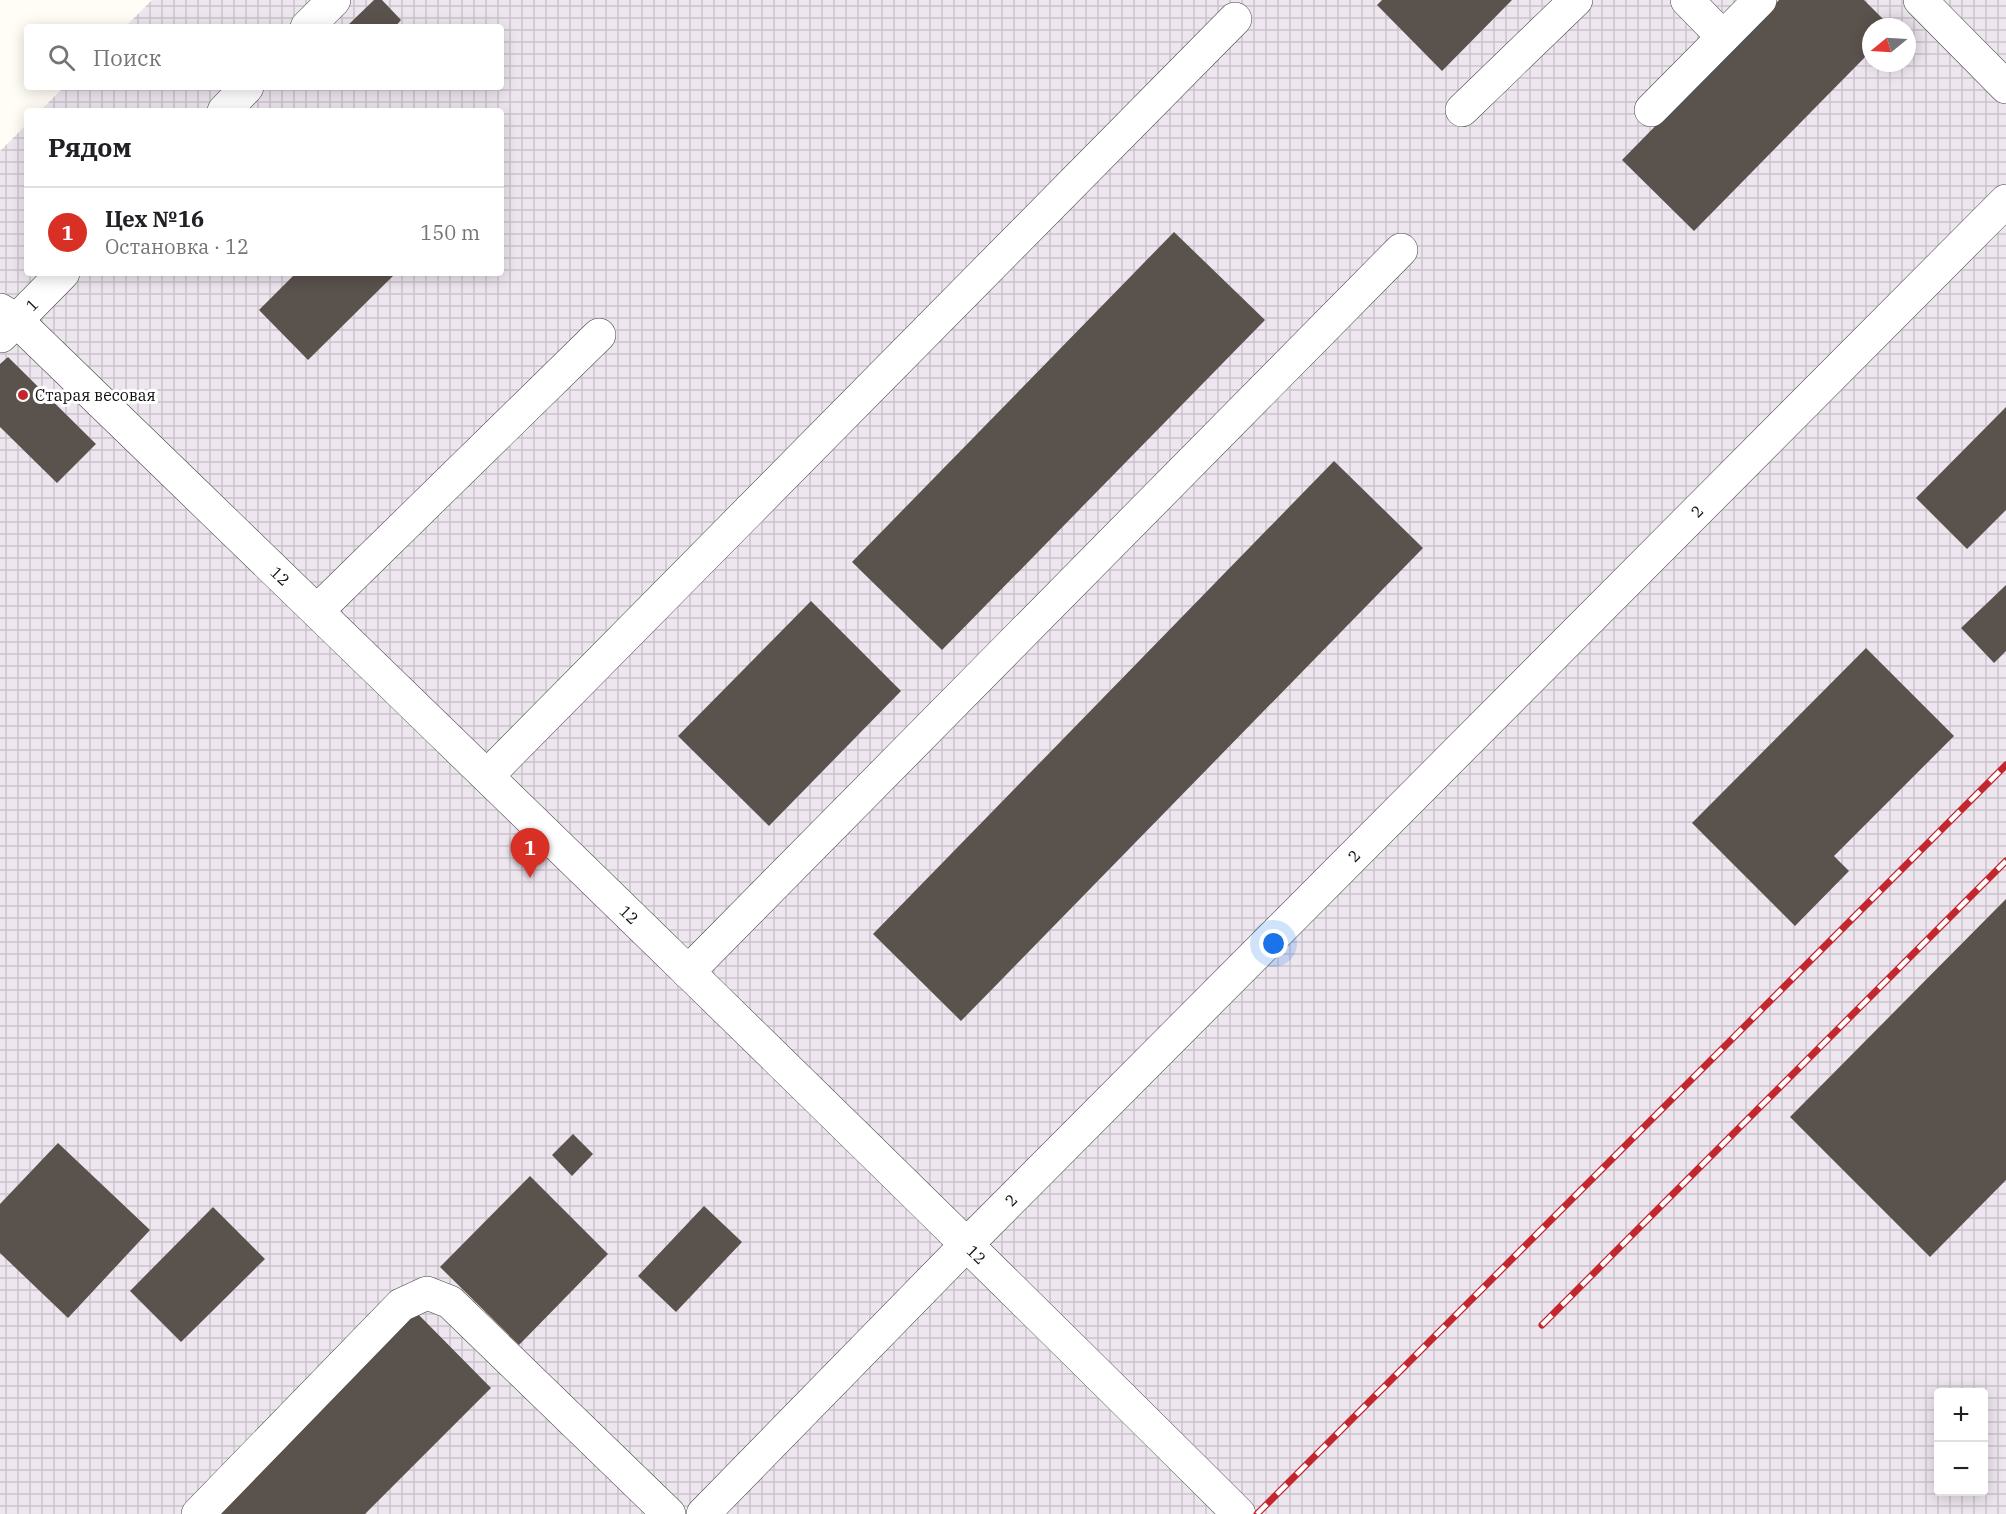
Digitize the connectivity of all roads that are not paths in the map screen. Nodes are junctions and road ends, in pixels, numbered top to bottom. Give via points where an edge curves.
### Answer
1 (334, 0) edge
2 (1576, 0) edge
3 (1687, 0) edge
4 (1760, 0) edge
5 (1920, 0) edge
6 (1235, 19) dead end
7 (310, 24) edge
8 (1723, 37) junction
9 (2006, 87) edge
10 (244, 90) edge
11 (227, 108) edge
12 (1462, 110) dead end
13 (1651, 110) dead end
14 (2006, 201) edge
15 (1401, 249) dead end
16 (59, 276) edge
17 (0, 292) edge
18 (5, 322) edge
19 (599, 335) dead end
20 (317, 611) junction
21 (487, 776) junction
22 (688, 972) junction
23 (967, 1244) junction
24 (198, 1514) edge
25 (669, 1514) edge
26 (703, 1514) edge
27 (1239, 1514) edge

1 - 7 street
2 - 12 street
3 - 8 street
4 - 8 street
5 - 9 street
6 - 21 street
8 - 13 street
10 - 11 street
14 - 23 street, 2
15 - 22 street
16 - 18 street, 1
17 - 18 street, 12
18 - 20 street, 12
19 - 20 street
20 - 21 street, 12
21 - 22 street, 12
22 - 23 street, 12
23 - 26 street, 2
23 - 27 street, 12
24 - 25 street via 402,1305 427,1293 450,1302

